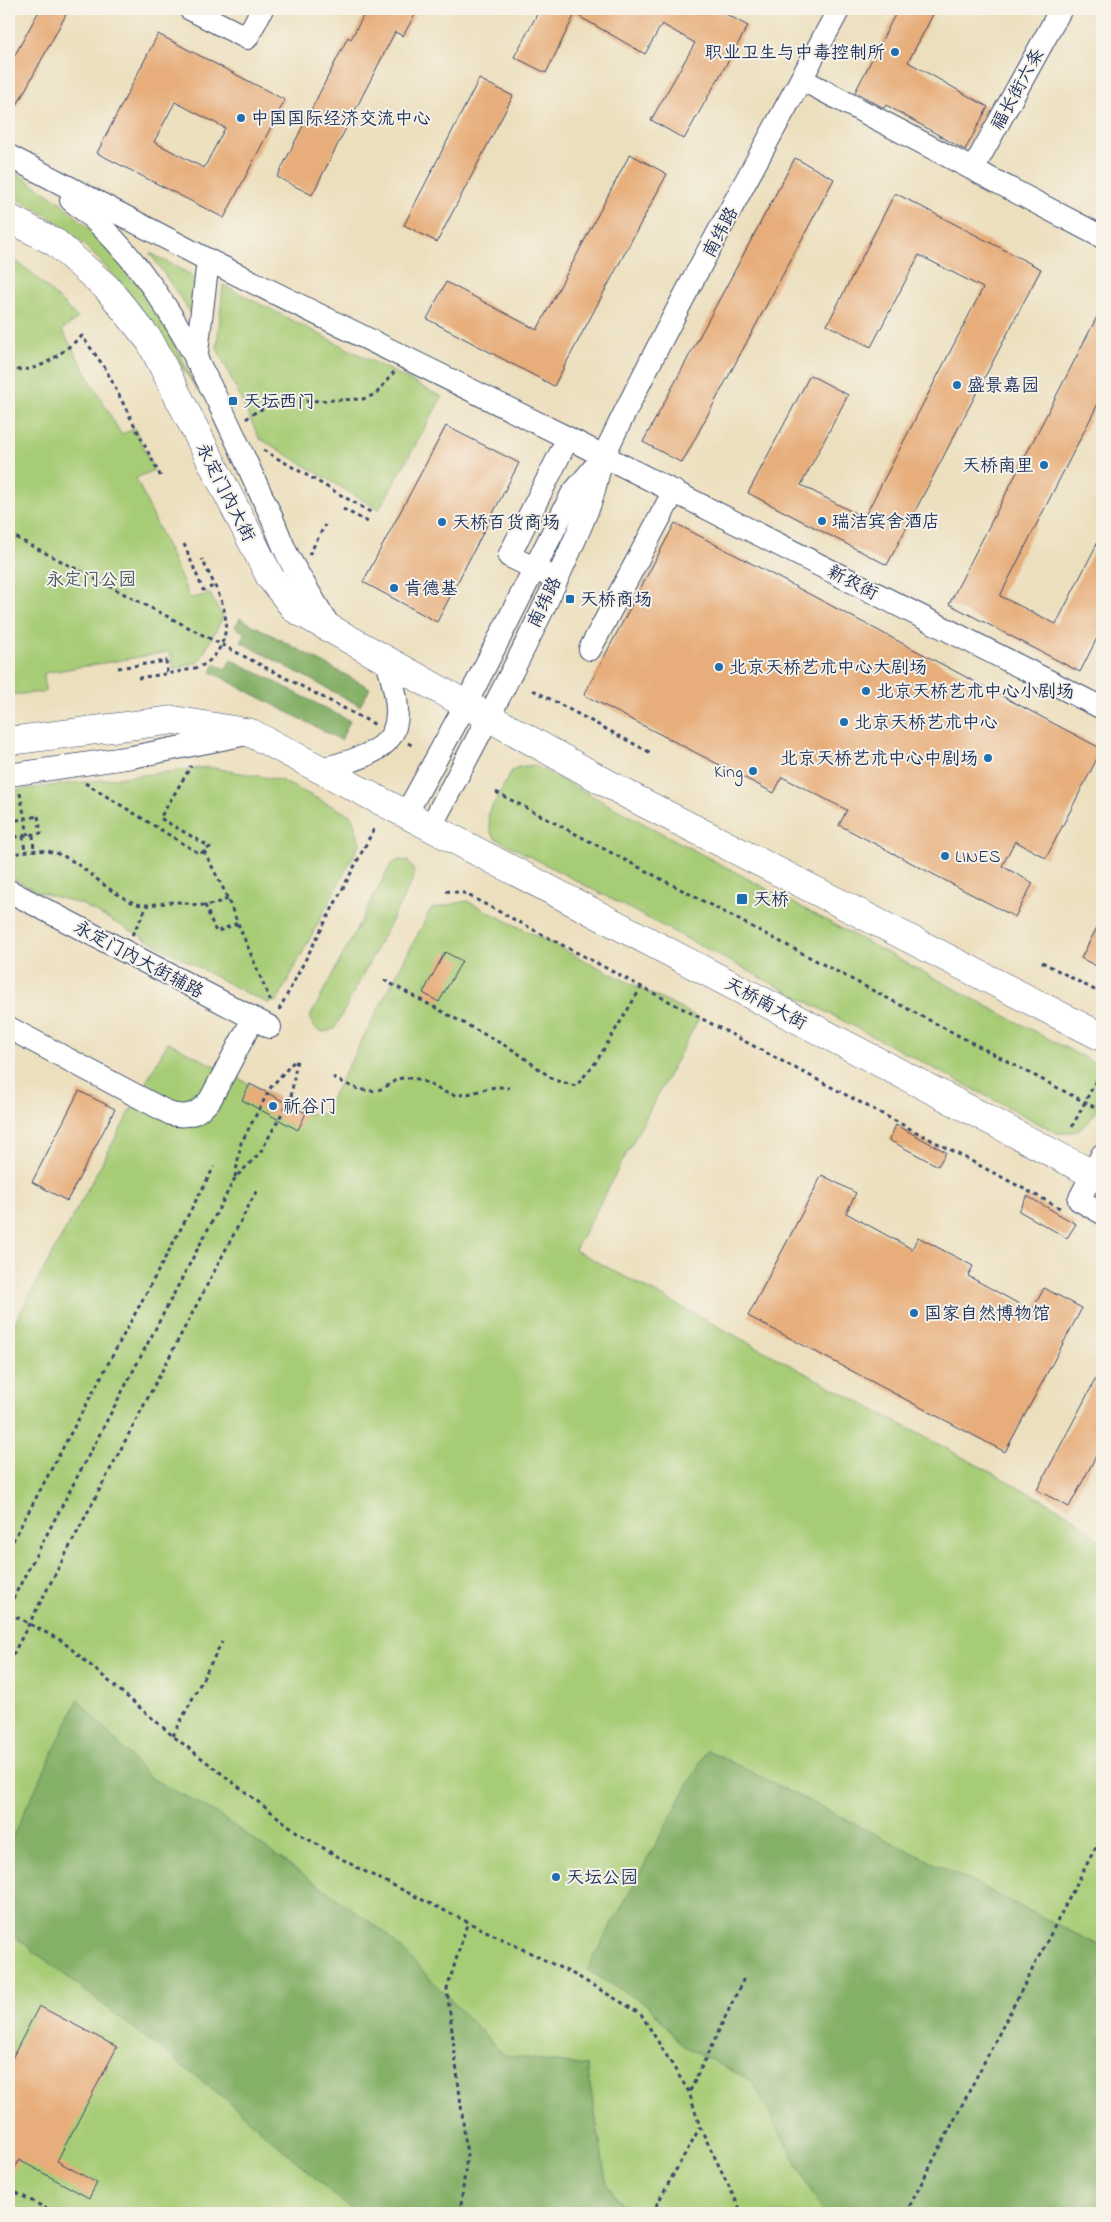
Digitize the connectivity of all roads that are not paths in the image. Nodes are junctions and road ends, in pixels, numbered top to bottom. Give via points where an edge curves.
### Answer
1 (190, 9) edge
2 (262, 9) edge
3 (1061, 9) edge
4 (833, 11) edge
5 (801, 79) junction
6 (9, 156) edge
7 (29, 167) junction
8 (973, 169) junction
9 (9, 218) edge
10 (1102, 237) edge
11 (208, 260) junction
12 (196, 361) junction
13 (568, 438) junction
14 (604, 456) junction
15 (674, 491) junction
16 (534, 568) junction
17 (556, 578) junction
18 (330, 629) junction
19 (590, 649) dead end
20 (386, 659) junction
21 (1102, 708) edge
22 (478, 711) junction
23 (251, 733) junction
24 (9, 741) edge
25 (320, 769) junction
26 (14, 782) edge
27 (406, 814) junction
28 (430, 828) junction
29 (9, 891) edge
30 (9, 1028) edge
31 (1102, 1037) edge
32 (1099, 1169) edge
33 (1102, 1212) edge

1 - 2 street via 247,38
3 - 8 street, 福长街六条
4 - 5 street, 南纬路
5 - 8 street
5 - 14 street, 南纬路
6 - 7 street
7 - 11 street
7 - 12 street via 88,213 128,255 174,321
8 - 10 street
9 - 18 main road, 永定门内大街 via 56,243 107,288 150,341 270,577 295,609
11 - 12 street
11 - 13 street
12 - 18 street via 290,559
13 - 14 street
13 - 16 street via 508,556
14 - 15 street, 新农街
14 - 16 street, 南纬路 via 572,494
14 - 17 street, 南纬路 via 590,504
15 - 19 street
15 - 21 street, 新农街
16 - 17 street
16 - 22 street, 南纬路
17 - 22 street, 南纬路
18 - 20 main road, 永定门内大街
20 - 22 main road, 永定门内大街
20 - 25 street via 396,701 392,735 375,752
22 - 27 street
22 - 28 street
22 - 31 main road via 630,796
23 - 24 main road via 174,720
23 - 25 main road
23 - 26 street via 132,757 68,766
25 - 27 main road
27 - 28 main road
28 - 32 main road, 天桥南大街
29 - 30 street, 永定门内大街辅路 via 261,1023 210,1100 201,1110 187,1116 171,1114
32 - 33 street via 1074,1206

